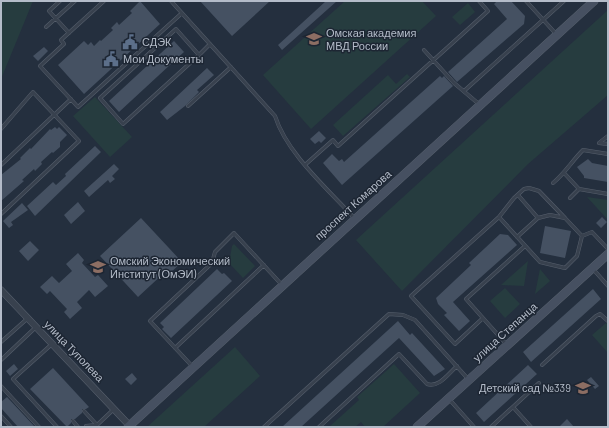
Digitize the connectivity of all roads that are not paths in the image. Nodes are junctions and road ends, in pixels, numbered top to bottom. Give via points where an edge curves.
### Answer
1 (60, 1) edge
2 (75, 1) edge
3 (171, 1) edge
4 (479, 1) edge
5 (526, 1) edge
6 (564, 1) edge
7 (594, 1) edge
8 (102, 2) edge
9 (182, 13) junction
10 (56, 18) junction
11 (544, 20) junction
12 (46, 27) dead end
13 (69, 33) junction
14 (557, 35) junction
15 (210, 44) junction
16 (424, 50) dead end
17 (199, 55) junction
18 (434, 60) junction
19 (231, 67) junction
20 (464, 91) junction
21 (71, 99) junction
22 (480, 105) junction
23 (188, 106) dead end
24 (54, 115) junction
25 (1, 129) edge
26 (608, 136) edge
27 (608, 144) edge
28 (608, 154) edge
29 (306, 164) junction
30 (1, 166) edge
31 (565, 174) junction
32 (553, 183) dead end
33 (579, 189) junction
34 (608, 194) edge
35 (518, 195) junction
36 (570, 198) dead end
37 (1, 214) edge
38 (499, 216) junction
39 (538, 218) junction
40 (565, 218) junction
41 (355, 219) junction
42 (582, 236) junction
43 (517, 237) junction
44 (525, 246) junction
45 (608, 249) edge
46 (607, 258) edge
47 (264, 265) junction
48 (592, 268) junction
49 (282, 285) junction
50 (608, 286) edge
51 (1, 290) edge
52 (28, 318) junction
53 (483, 318) junction
54 (608, 321) edge
55 (36, 327) junction
56 (1, 342) edge
57 (52, 344) junction
58 (508, 345) junction
59 (175, 348) junction
60 (1, 360) edge
61 (542, 365) dead end
62 (192, 366) junction
63 (456, 366) junction
64 (469, 380) junction
65 (539, 383) dead end
66 (1, 386) edge
67 (448, 399) junction
68 (513, 407) junction
69 (114, 409) junction
70 (84, 411) dead end
71 (1, 416) edge
72 (92, 420) junction
73 (73, 421) dead end
74 (97, 425) junction
75 (129, 426) edge
76 (11, 427) edge
77 (39, 427) edge
78 (57, 427) edge
79 (78, 427) edge
80 (85, 427) edge
81 (264, 427) edge
82 (319, 427) edge
83 (417, 427) edge
84 (474, 427) edge
85 (491, 427) edge
86 (531, 427) edge

1 - 10 lane via 49,11
2 - 10 lane
3 - 9 lane
4 - 18 lane via 488,11
5 - 11 lane
6 - 11 lane
7 - 14 main road, проспект Комарова
8 - 13 lane
9 - 15 lane
9 - 21 lane via 78,107
10 - 12 lane
10 - 13 lane
11 - 14 lane
11 - 20 lane
13 - 21 lane via 60,40 64,44 40,66
14 - 22 main road, проспект Комарова
15 - 17 lane
15 - 19 lane
16 - 18 lane
17 - 17 lane via 123,124 100,98 176,29
18 - 20 lane
18 - 29 lane via 338,146 333,140
19 - 23 lane
19 - 29 lane via 275,116 292,149
20 - 22 lane
21 - 24 lane
22 - 41 main road, проспект Комарова
24 - 25 lane via 33,92
24 - 30 lane
24 - 37 lane via 79,141
26 - 27 lane via 599,143
28 - 31 lane via 583,150 570,163
29 - 41 lane
31 - 32 lane
31 - 33 lane
33 - 34 lane
33 - 36 lane
35 - 38 lane
35 - 39 lane
35 - 40 lane via 524,189 534,188
38 - 43 lane
38 - 53 lane via 411,296 455,344
39 - 40 lane via 550,215
39 - 43 lane
40 - 42 lane
41 - 49 main road, проспект Комарова
42 - 44 lane via 577,256 565,268 540,262
42 - 45 lane via 592,232
43 - 44 lane
44 - 53 lane via 466,299
46 - 48 main road, улица Степанца
47 - 49 lane
47 - 59 lane
47 - 59 lane via 234,233 214,252 212,263 150,321
48 - 50 lane
48 - 58 main road, улица Степанца
49 - 62 main road, проспект Комарова
51 - 52 street, улица Туполева
52 - 55 street, улица Туполева
52 - 56 lane
53 - 58 lane
54 - 61 lane via 600,314 596,316
55 - 57 street, улица Туполева
55 - 60 lane
57 - 69 street, улица Туполева
57 - 78 lane via 14,379
58 - 64 main road, улица Степанца
59 - 62 lane
62 - 75 main road, проспект Комарова
63 - 64 lane
63 - 81 lane via 415,320 403,315 389,314
63 - 82 lane via 432,386 427,384 399,354
64 - 67 main road, улица Степанца
65 - 68 lane
66 - 77 lane
67 - 83 main road, улица Степанца
67 - 84 lane
68 - 85 lane
68 - 86 lane
69 - 74 lane
69 - 75 street, улица Туполева
70 - 72 lane
71 - 76 lane
72 - 74 lane
72 - 80 lane
73 - 79 lane
74 - 80 lane

